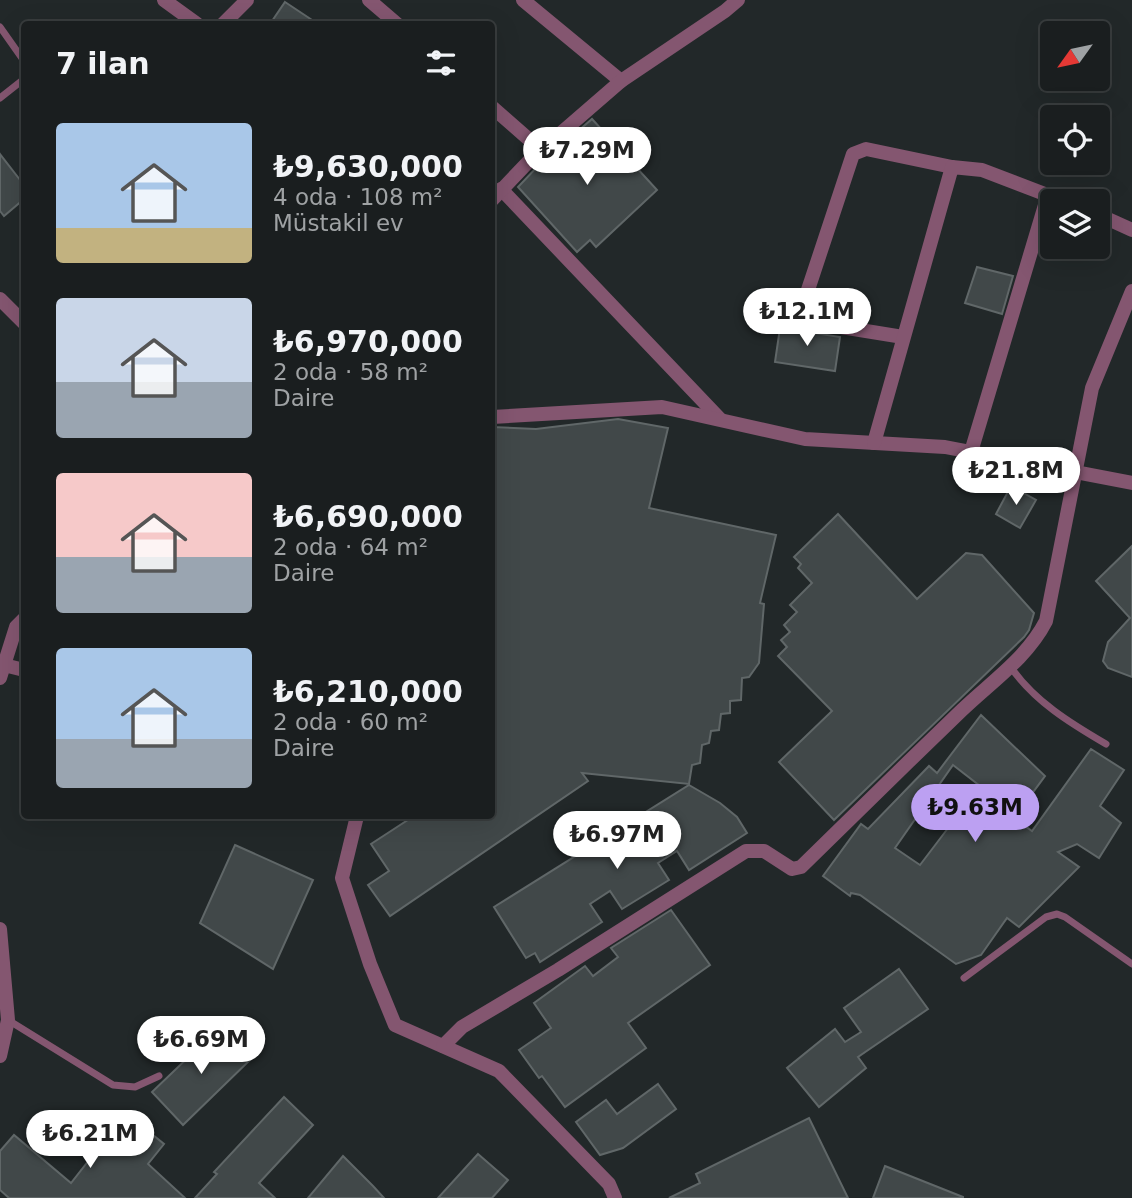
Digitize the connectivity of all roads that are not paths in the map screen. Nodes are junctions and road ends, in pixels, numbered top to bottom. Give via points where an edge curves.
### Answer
1 (164, 0) edge
2 (247, 0) edge
3 (369, 0) edge
4 (523, 0) edge
5 (738, 0) edge
6 (193, 21) edge
7 (226, 21) edge
8 (394, 21) edge
9 (0, 27) edge
10 (21, 57) edge
11 (621, 81) junction
12 (21, 82) edge
13 (0, 99) edge
14 (495, 110) edge
15 (541, 150) junction
16 (952, 167) junction
17 (1040, 192) edge
18 (495, 195) edge
19 (1110, 220) edge
20 (1040, 222) edge
21 (1132, 230) edge
22 (1132, 291) edge
23 (0, 299) edge
24 (21, 320) edge
25 (903, 337) junction
26 (495, 417) edge
27 (721, 420) junction
28 (874, 443) junction
29 (971, 452) junction
30 (1077, 474) junction
31 (1132, 483) edge
32 (21, 623) edge
33 (1010, 666) junction
34 (21, 670) edge
35 (2, 672) edge
36 (1106, 744) dead end
37 (355, 821) edge
38 (0, 929) edge
39 (1132, 964) edge
40 (964, 978) dead end
41 (8, 1020) junction
42 (443, 1046) junction
43 (0, 1056) edge
44 (159, 1076) dead end
45 (615, 1198) edge

1 - 6 street
2 - 7 street
3 - 8 street
4 - 11 street
5 - 11 street
9 - 10 lane
11 - 15 street
12 - 13 lane
14 - 15 street
15 - 18 street
16 - 17 street via 982,170
16 - 25 street
16 - 25 street via 866,149 853,154 798,320
18 - 27 street
19 - 21 street
20 - 29 street
22 - 30 street via 1092,388
23 - 24 street
25 - 28 street
26 - 27 street via 662,407
27 - 28 street via 805,439
28 - 29 street
29 - 30 street
30 - 31 street
30 - 33 street via 1046,621
32 - 35 street
33 - 36 lane via 1049,707
33 - 42 street via 801,867 792,869 764,851 746,851 461,1027
34 - 35 street
37 - 42 street via 342,878 370,964 396,1025
38 - 41 street
39 - 40 lane via 1065,917 1053,915
41 - 43 street
41 - 44 lane via 113,1085 135,1087
42 - 45 street via 499,1071 609,1184

